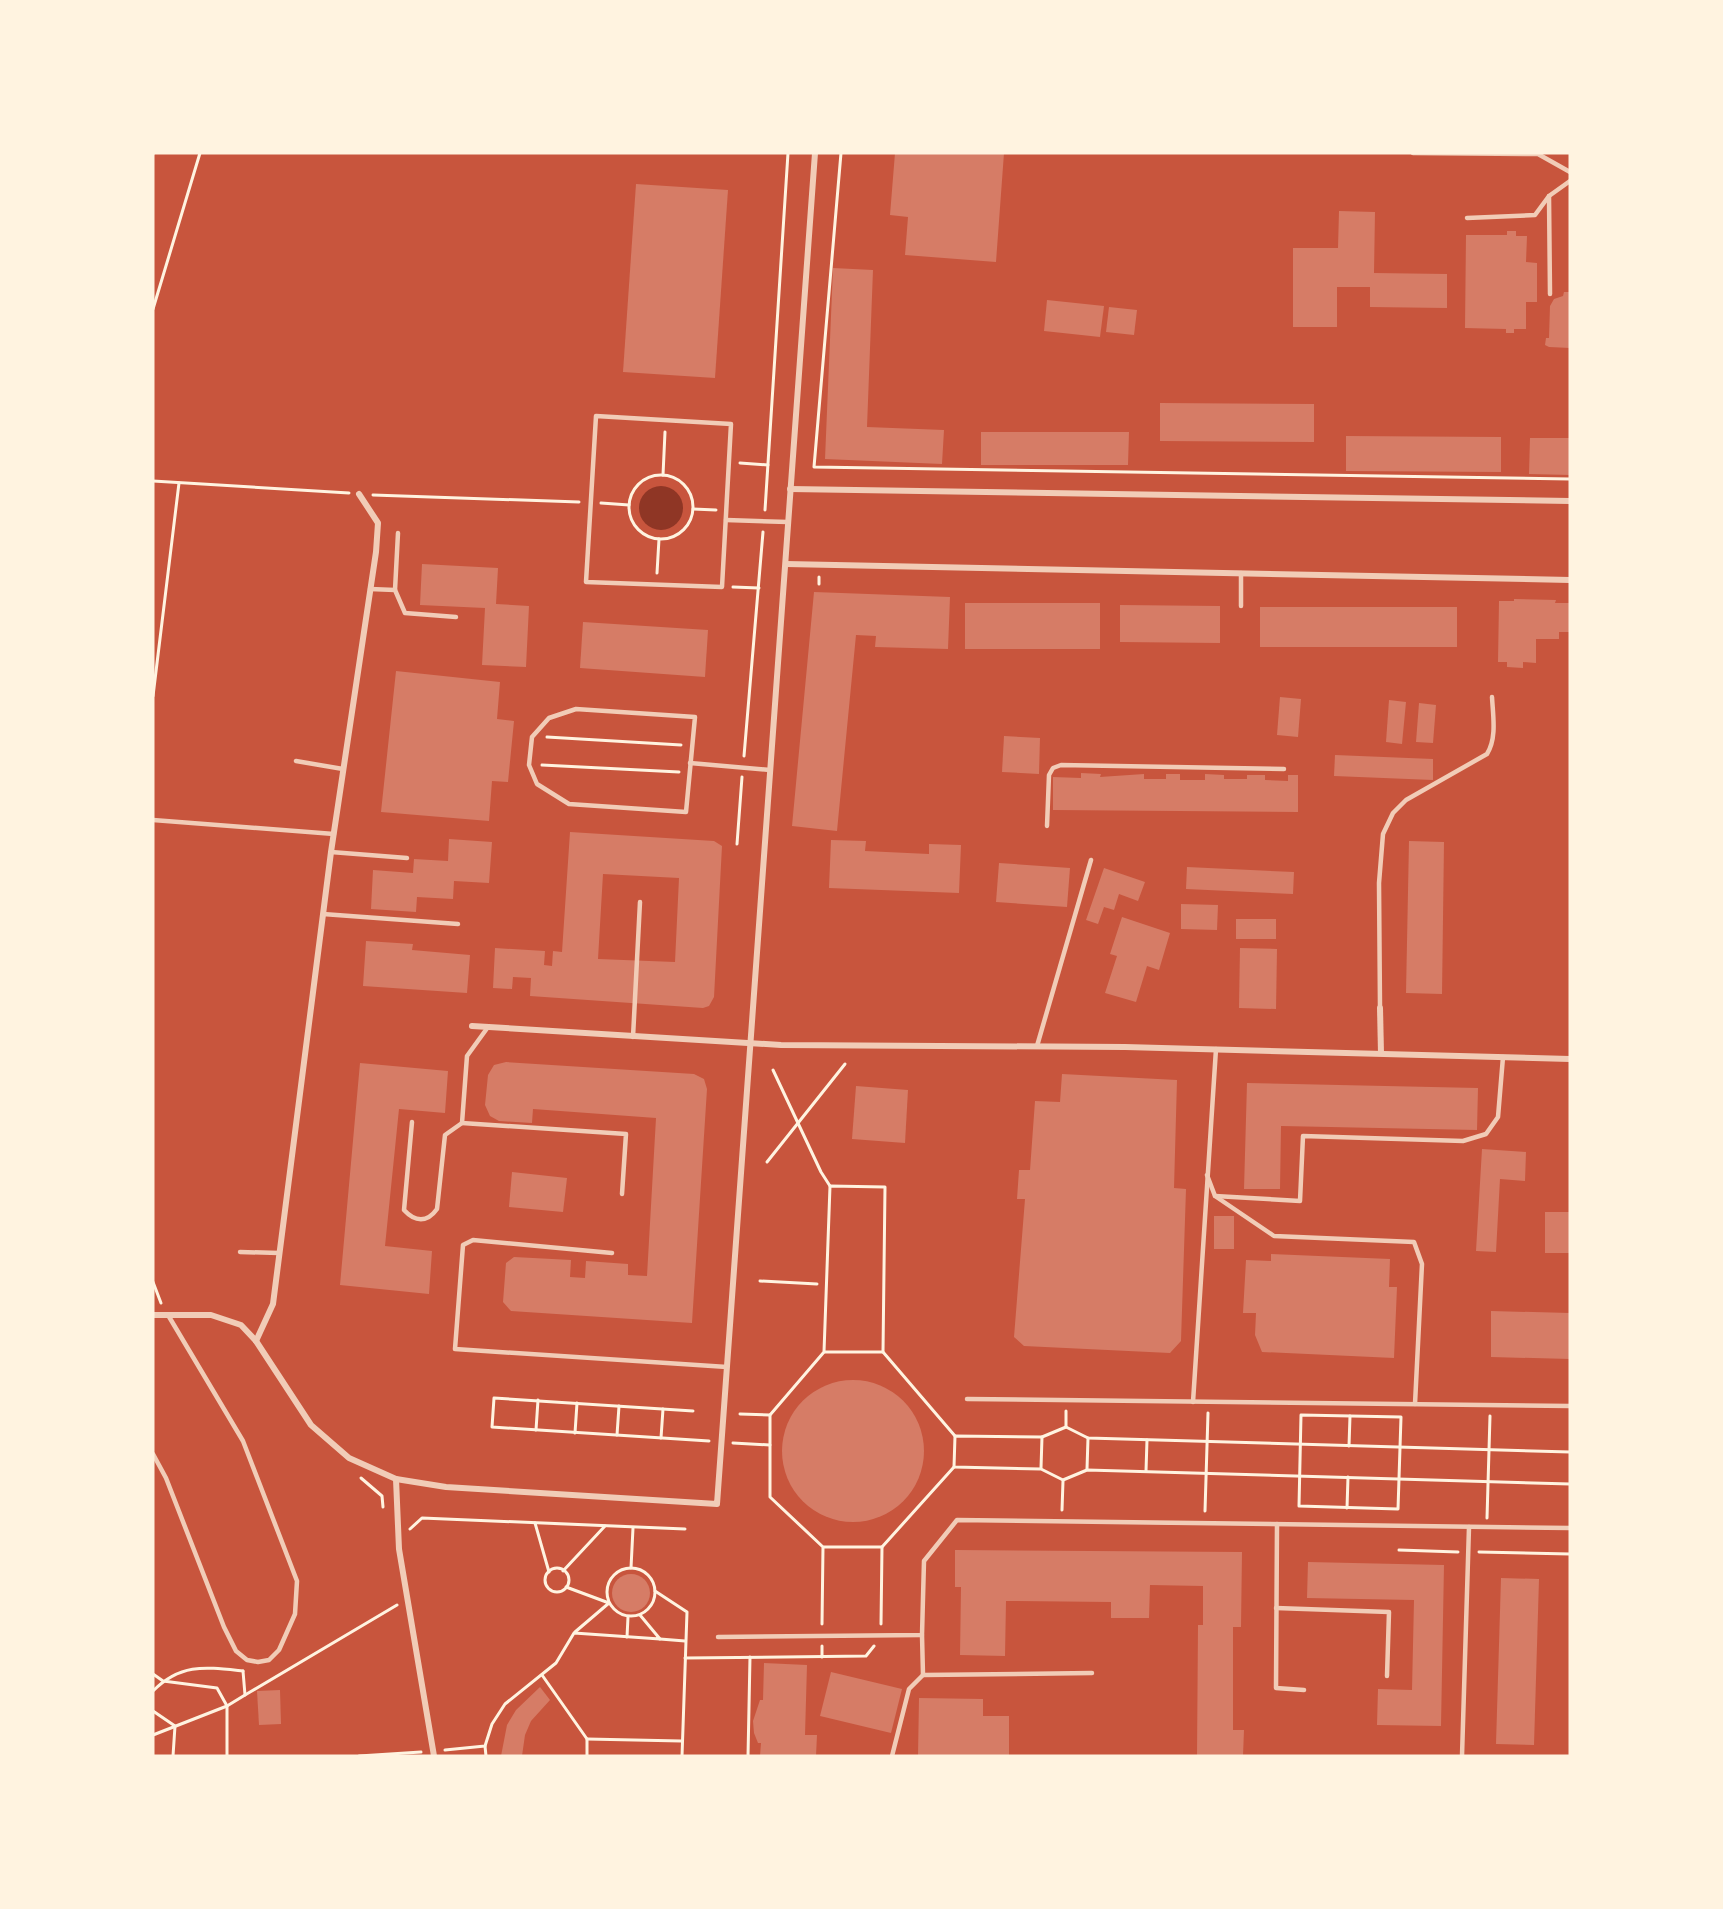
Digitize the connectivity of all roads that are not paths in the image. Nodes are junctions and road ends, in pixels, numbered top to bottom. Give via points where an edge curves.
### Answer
1 (815, 153) edge
2 (1413, 153) edge
3 (1490, 154) edge
4 (1538, 154) edge
5 (1570, 172) edge
6 (1570, 181) edge
7 (1550, 196) junction
8 (1467, 218) dead end
9 (1550, 294) dead end
10 (790, 489) junction
11 (359, 494) road end
12 (1570, 501) edge
13 (726, 520) junction
14 (788, 522) junction
15 (398, 533) dead end
16 (786, 564) junction
17 (1241, 573) junction
18 (1570, 580) edge
19 (370, 589) junction
20 (395, 590) junction
21 (1240, 606) dead end
22 (456, 617) dead end
23 (1492, 697) dead end
24 (296, 761) dead end
25 (690, 763) junction
26 (343, 769) junction
27 (1284, 769) dead end
28 (770, 770) junction
29 (153, 820) edge
30 (1047, 826) dead end
31 (334, 834) junction
32 (331, 852) junction
33 (407, 858) dead end
34 (1091, 860) dead end
35 (640, 902) dead end
36 (323, 914) junction
37 (458, 924) dead end
38 (1380, 1008) joint
39 (472, 1026) dead end
40 (488, 1027) junction
41 (633, 1037) junction
42 (750, 1044) junction
43 (1037, 1046) junction
44 (1216, 1049) junction
45 (1381, 1053) junction
46 (1503, 1057) junction
47 (1570, 1059) edge
48 (412, 1122) dead end
49 (462, 1123) junction
50 (1207, 1175) junction
51 (622, 1194) dead end
52 (1215, 1196) junction
53 (240, 1252) dead end
54 (279, 1253) junction
55 (612, 1253) dead end
56 (153, 1315) edge
57 (168, 1315) junction
58 (256, 1341) junction
59 (727, 1367) junction
60 (967, 1399) dead end
61 (1192, 1402) junction
62 (1415, 1404) junction
63 (1570, 1406) edge
64 (153, 1454) edge
65 (396, 1479) junction
66 (1277, 1524) junction
67 (1468, 1527) junction
68 (1570, 1528) edge
69 (1275, 1608) junction
70 (922, 1635) junction
71 (718, 1637) dead end
72 (1092, 1672) dead end
73 (923, 1675) junction
74 (1387, 1676) dead end
75 (1304, 1689) dead end
76 (434, 1753) edge
77 (892, 1756) edge
78 (1462, 1756) edge

1 - 10 street
2 - 3 lane
3 - 4 lane
4 - 5 lane
6 - 7 lane
7 - 8 lane via 1535,215
7 - 9 lane
10 - 12 street
10 - 14 street
11 - 19 street via 378,523
13 - 13 lane via 722,587 586,582 596,416 731,424
13 - 14 lane
14 - 16 street
15 - 20 lane
16 - 17 street
16 - 28 street
17 - 18 street
17 - 21 lane
19 - 20 lane
19 - 26 street
20 - 22 lane via 405,613
23 - 38 lane via 1492,746 1487,754 1406,800 1393,813 1383,834 1379,883
24 - 26 lane
25 - 25 lane via 686,812 569,804 537,784 529,765 532,736 549,718 576,709 695,717
25 - 28 lane
26 - 31 street
27 - 30 lane via 1061,765 1049,775
28 - 42 street
29 - 31 lane
31 - 32 street
32 - 33 lane
32 - 36 street
34 - 43 lane
35 - 41 lane
36 - 37 lane
36 - 54 street
38 - 45 street
39 - 40 street
40 - 41 street
40 - 49 lane via 467,1056
41 - 42 street
42 - 43 street
42 - 59 street
43 - 44 street
44 - 45 street
44 - 50 lane
45 - 46 street
46 - 47 street
46 - 52 lane via 1498,1117 1486,1134 1463,1141 1303,1136 1300,1201
48 - 49 lane via 404,1210 421,1220 431,1217 436,1209 445,1135
49 - 51 lane via 626,1134
50 - 52 lane
50 - 61 lane
52 - 62 lane via 1274,1236 1414,1242 1422,1264
53 - 54 lane
54 - 58 street via 273,1304
55 - 59 lane via 473,1240 463,1245 455,1349
56 - 57 street
57 - 58 street via 226,1318 241,1325
57 - 64 lane via 243,1442 297,1581 295,1614 279,1650 269,1660 247,1660 236,1651
58 - 65 street via 292,1400 324,1439 349,1458
59 - 65 street via 717,1504 446,1487
60 - 61 lane
61 - 62 lane
62 - 63 lane
65 - 76 street via 399,1549
66 - 67 lane
66 - 69 lane
66 - 70 lane via 957,1520 924,1561
67 - 68 lane
67 - 78 lane
69 - 74 lane via 1389,1612
69 - 75 lane via 1276,1688
70 - 71 lane
70 - 73 lane
72 - 73 lane
73 - 77 lane via 909,1689

